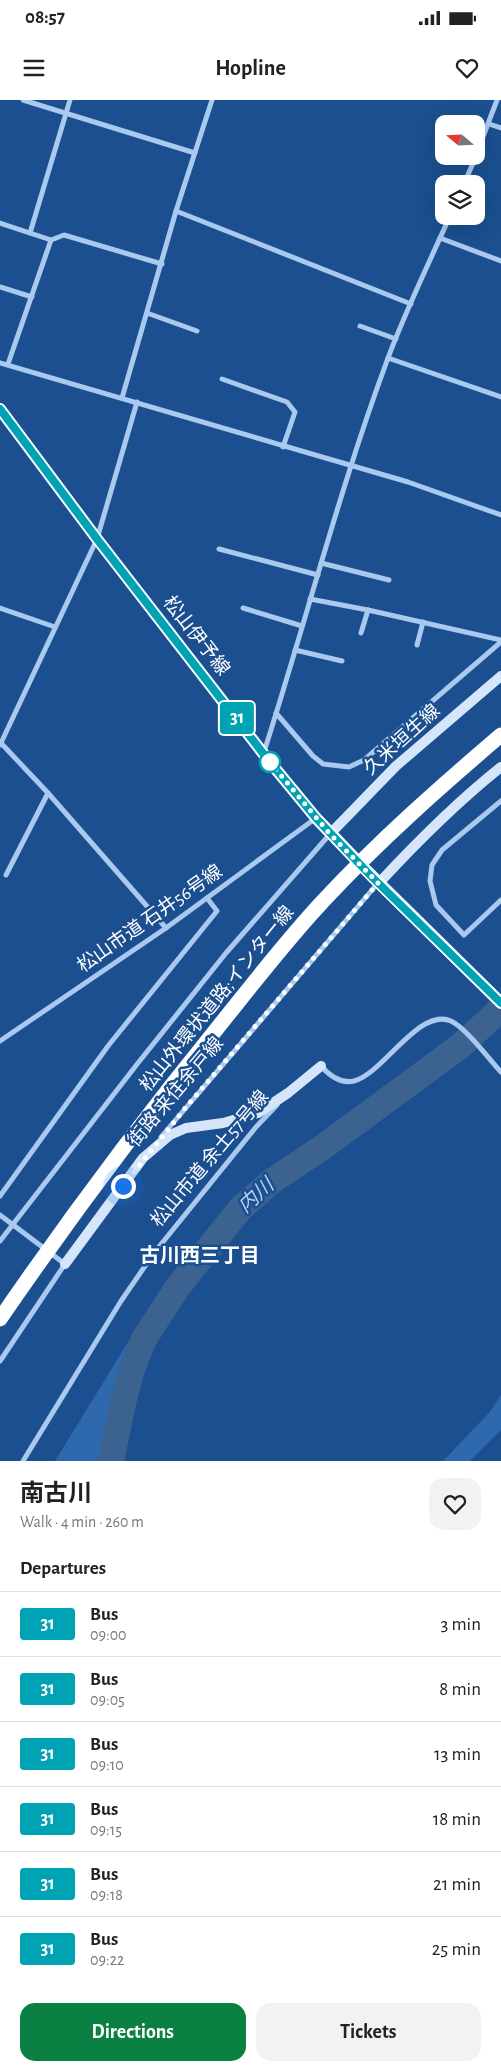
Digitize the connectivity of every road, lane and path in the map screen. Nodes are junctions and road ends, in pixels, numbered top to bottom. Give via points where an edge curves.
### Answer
1 (23, 100) edge
2 (70, 100) edge
3 (212, 100) edge
4 (497, 100) edge
5 (66, 113) junction
6 (489, 124) junction
7 (501, 128) edge
8 (485, 134) edge
9 (195, 153) junction
10 (176, 211) junction
11 (0, 222) edge
12 (446, 225) edge
13 (30, 233) junction
14 (440, 238) junction
15 (51, 240) junction
16 (501, 260) edge
17 (162, 264) junction
18 (0, 287) edge
19 (32, 297) junction
20 (411, 304) junction
21 (147, 313) junction
22 (360, 326) dead end
23 (197, 331) dead end
24 (396, 339) junction
25 (388, 358) junction
26 (0, 363) edge
27 (8, 364) junction
28 (222, 379) dead end
29 (501, 396) edge
30 (122, 398) junction
31 (137, 402) junction
32 (0, 409) edge
33 (284, 447) junction
34 (351, 467) junction
35 (501, 515) edge
36 (97, 539) junction
37 (219, 549) dead end
38 (321, 563) junction
39 (318, 576) junction
40 (389, 580) dead end
41 (310, 599) junction
42 (0, 608) edge
43 (244, 608) dead end
44 (368, 610) junction
45 (423, 622) junction
46 (302, 626) junction
47 (55, 627) junction
48 (361, 633) dead end
49 (501, 641) edge
50 (417, 645) dead end
51 (295, 650) junction
52 (342, 661) dead end
53 (501, 676) edge
54 (276, 713) junction
55 (501, 735) edge
56 (0, 743) edge
57 (264, 752) junction
58 (501, 767) edge
59 (48, 793) junction
60 (501, 801) edge
61 (316, 818) junction
62 (330, 834) junction
63 (6, 874) dead end
64 (378, 883) junction
65 (207, 898) junction
66 (501, 900) edge
67 (166, 928) junction
68 (501, 1003) edge
69 (0, 1041) edge
70 (321, 1066) joint
71 (501, 1072) edge
72 (288, 1093) junction
73 (143, 1158) junction
74 (0, 1196) edge
75 (0, 1215) edge
76 (13, 1225) junction
77 (0, 1241) edge
78 (65, 1264) junction
79 (0, 1319) edge
80 (0, 1361) edge
81 (23, 1461) edge

1 - 5 street
2 - 5 street
3 - 9 street
4 - 6 street
5 - 9 street
5 - 13 street
6 - 7 street
6 - 8 street
9 - 10 street
10 - 17 street
10 - 20 street
11 - 13 street
12 - 14 street
13 - 15 street
14 - 16 street
14 - 20 street
15 - 17 street via 64,235
15 - 19 street
17 - 21 street
18 - 19 street
19 - 27 street
20 - 24 street
21 - 23 street
21 - 30 street
22 - 24 street
24 - 25 street
25 - 29 street
25 - 34 street
26 - 27 street
27 - 30 street
28 - 33 street via 287,402 295,412
30 - 31 street
31 - 33 street
31 - 36 street
32 - 36 main road, 松山伊予線
33 - 34 street
34 - 35 street via 408,482
34 - 38 street
36 - 47 street
36 - 57 main road, 松山伊予線
37 - 39 street
38 - 39 street
38 - 40 street
39 - 41 street
41 - 44 street
41 - 46 street
42 - 47 street
43 - 46 street
44 - 45 street
44 - 48 street
45 - 49 street
45 - 50 street
46 - 51 street
47 - 56 street
49 - 54 street via 364,760 349,768 323,764
51 - 52 street
51 - 54 street
53 - 62 main road, 久米垣生線 via 396,766
54 - 57 street
55 - 79 highway, 松山外環状道路;インター線 via 429,796 324,900 172,1085
56 - 59 street
57 - 61 main road, 松山伊予線
58 - 64 main road via 416,843
59 - 63 street
59 - 67 street
60 - 66 street via 442,850 432,864 430,881 436,905 464,935
61 - 62 main road, 松山伊予線
61 - 65 street, 松山市道 石井56号線
62 - 64 main road, 松山伊予線
62 - 76 street via 226,953
64 - 68 main road, 松山伊予線
64 - 73 street, 街路 来住余戸線
65 - 67 street, 松山市道 石井56号線
65 - 74 street via 216,911 108,1046
67 - 69 street, 松山市道 石井56号線
70 - 71 street via 335,1078 354,1081 366,1075 424,1024 437,1019 459,1025
70 - 72 main road, 松山市道 余土57号線
72 - 73 main road via 258,1113 223,1123 186,1128 170,1135
72 - 81 street, 松山市道 余土57号線 via 256,1127 154,1253
73 - 78 main road, 街路 来住余戸線
75 - 76 street
76 - 77 street
76 - 78 street
78 - 80 street, 街路 来住余戸線

